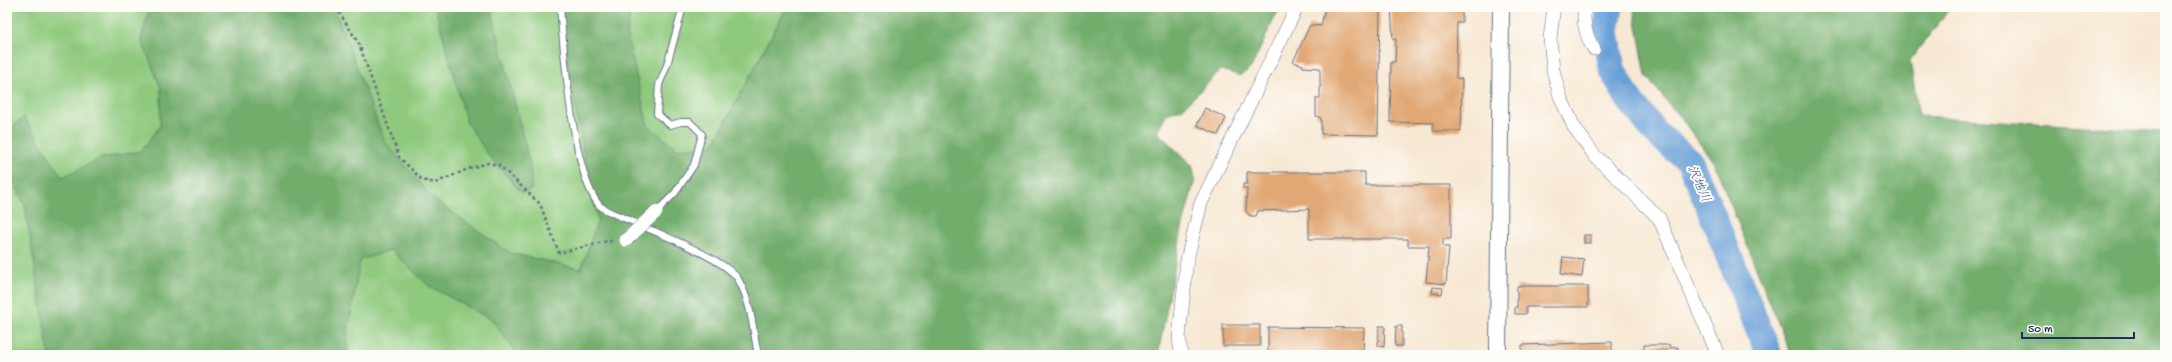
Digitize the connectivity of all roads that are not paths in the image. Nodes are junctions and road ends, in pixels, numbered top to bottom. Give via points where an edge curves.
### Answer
1 (560, 7) edge
2 (683, 7) edge
3 (1297, 7) edge
4 (1501, 7) edge
5 (1554, 7) edge
6 (1585, 7) edge
7 (1594, 49) dead end
8 (656, 212) joint
9 (626, 240) road end
10 (758, 355) edge
11 (1181, 355) edge
12 (1498, 355) edge
13 (1718, 355) edge

1 - 10 lane via 566,75 582,173 600,206 701,254 725,267 737,278 745,295
2 - 8 lane via 659,85 657,114 670,125 690,122 702,134 694,164 675,193
3 - 11 street via 1201,203 1187,260 1180,337
4 - 12 street
5 - 13 street via 1550,38 1553,70 1574,127 1595,156 1659,218
6 - 7 street via 1583,16 1588,40
8 - 9 street, bridge

